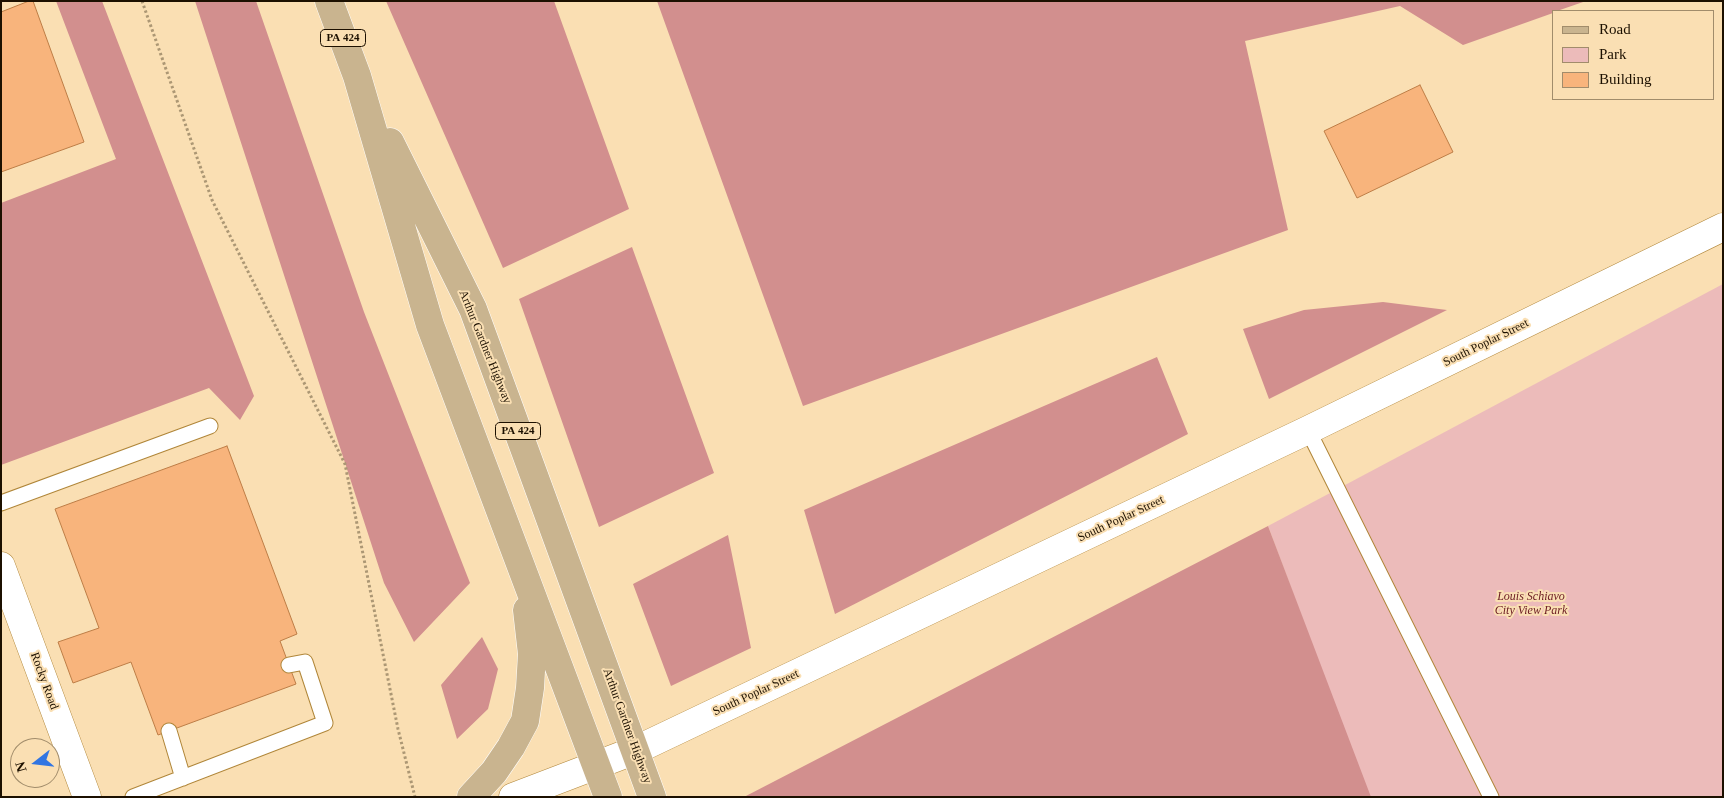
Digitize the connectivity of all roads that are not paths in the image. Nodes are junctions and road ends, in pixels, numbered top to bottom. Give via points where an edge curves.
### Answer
1 (329, 1) edge
2 (357, 76) junction
3 (1723, 227) edge
4 (210, 426) dead end
5 (1308, 430) junction
6 (1, 503) edge
7 (1, 566) edge
8 (523, 571) junction
9 (289, 664) dead end
10 (169, 731) dead end
11 (636, 750) junction
12 (596, 765) junction
13 (183, 778) junction
14 (87, 797) edge
15 (133, 797) edge
16 (471, 797) edge
17 (513, 797) edge
18 (608, 797) edge
19 (652, 797) edge
20 (1491, 797) edge

1 - 2 main road, Arthur Gardner Highway / PA 424
2 - 8 main road, Arthur Gardner Highway / PA 424 via 430,325
2 - 11 main road, Arthur Gardner Highway / PA 424 via 473,309
3 - 5 street, South Poplar Street
4 - 6 lane
5 - 11 street, South Poplar Street
5 - 20 lane
7 - 14 street, Rocky Road
8 - 12 main road, Arthur Gardner Highway / PA 424
8 - 16 main road via 532,654 525,721 494,772
9 - 13 lane via 305,662 325,723
10 - 13 lane
11 - 12 street, South Poplar Street
11 - 19 main road, Arthur Gardner Highway / PA 424
12 - 17 street, South Poplar Street
12 - 18 main road, Arthur Gardner Highway / PA 424
13 - 15 lane

